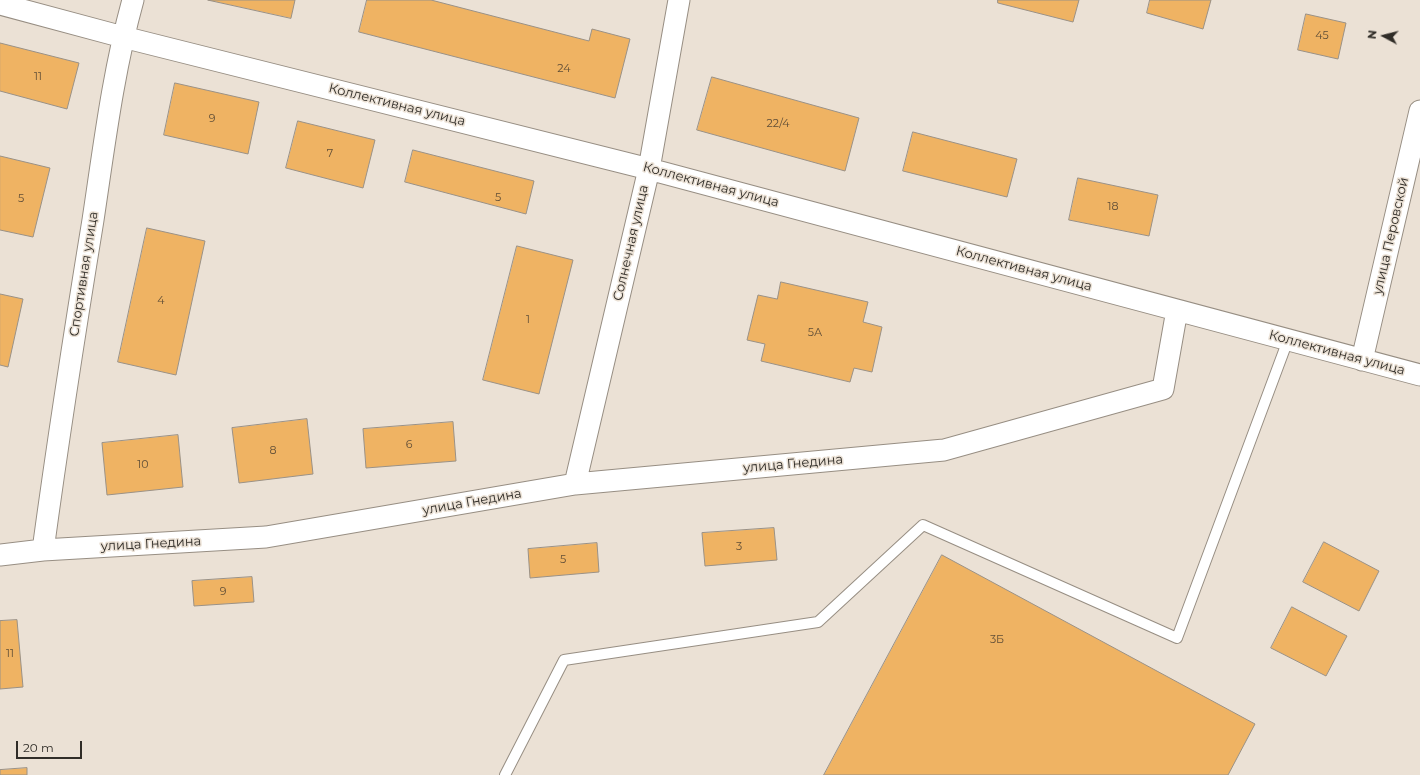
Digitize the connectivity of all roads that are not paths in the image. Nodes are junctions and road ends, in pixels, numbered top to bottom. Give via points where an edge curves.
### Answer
1 (133, 0) edge
2 (679, 0) edge
3 (0, 4) edge
4 (123, 36) junction
5 (1420, 111) edge
6 (649, 169) junction
7 (1177, 310) junction
8 (1288, 340) junction
9 (1362, 360) junction
10 (1420, 375) edge
11 (575, 484) junction
12 (43, 550) junction
13 (0, 555) edge
14 (505, 775) edge

1 - 4 street, Спортивная улица
2 - 6 street, Солнечная улица
3 - 4 street, Коллективная улица
4 - 6 street, Коллективная улица
4 - 12 street, Спортивная улица via 60,425
5 - 9 street, улица Перовской
6 - 7 street, Коллективная улица
6 - 11 street, Солнечная улица
7 - 8 street, Коллективная улица
7 - 11 street, улица Гнедина via 1163,389 944,450
8 - 9 street, Коллективная улица
8 - 14 lane via 1177,638 923,525 818,622 564,660
9 - 10 street, Коллективная улица
11 - 12 street, улица Гнедина via 266,537
12 - 13 street, улица Гнедина

